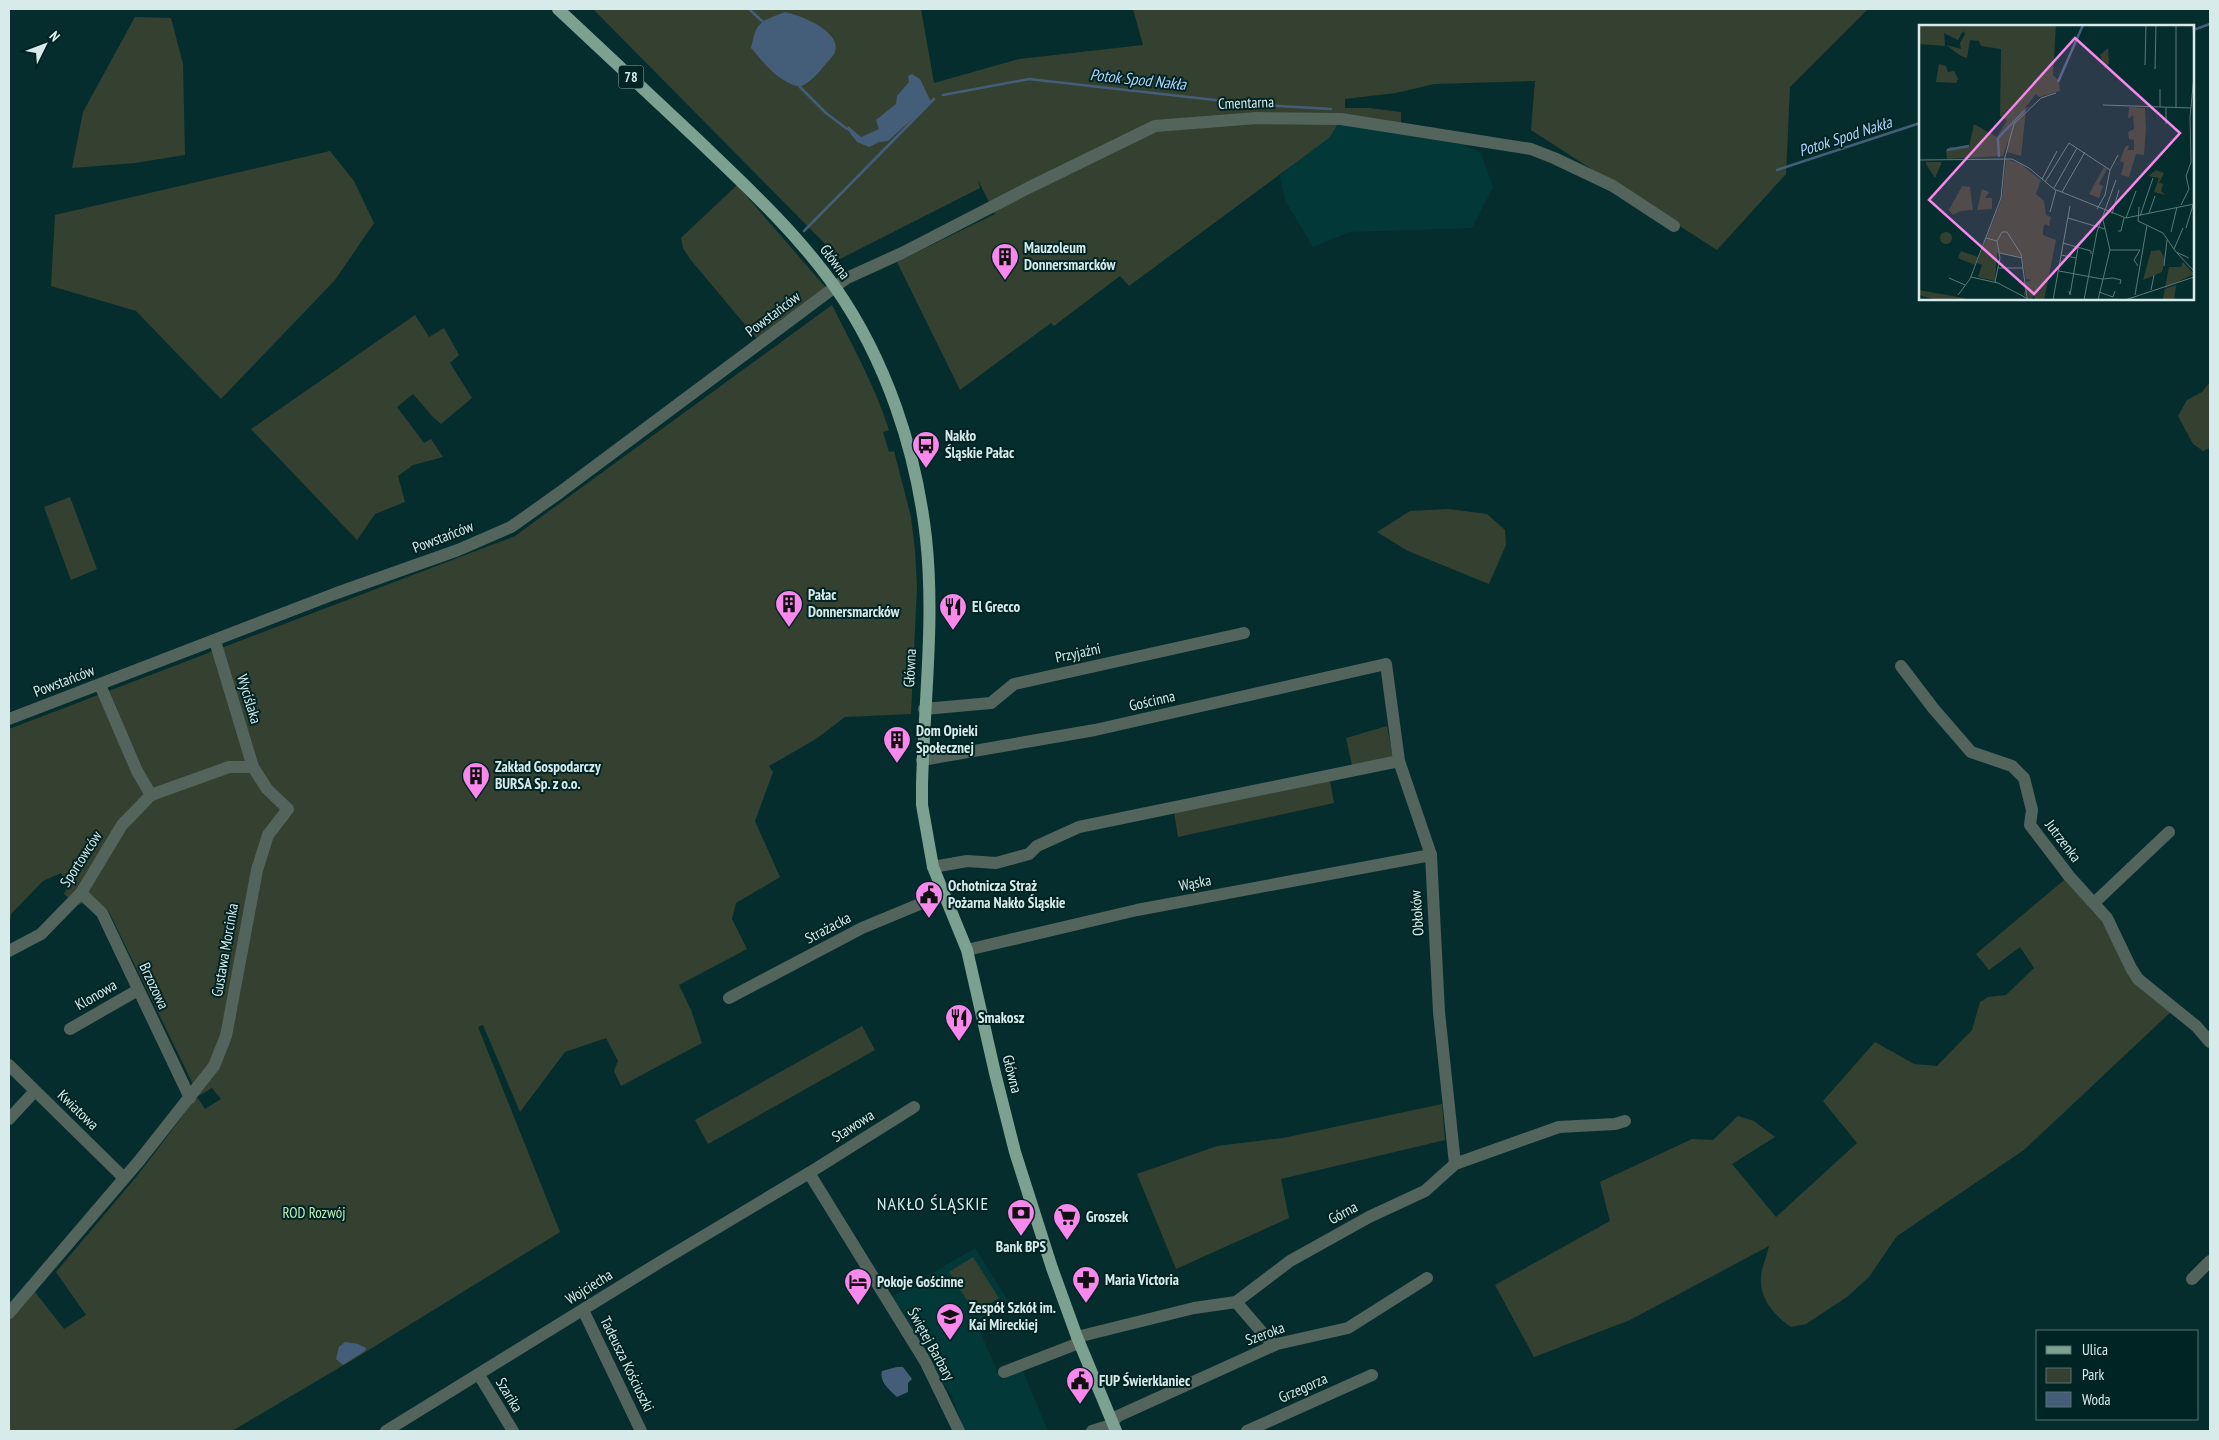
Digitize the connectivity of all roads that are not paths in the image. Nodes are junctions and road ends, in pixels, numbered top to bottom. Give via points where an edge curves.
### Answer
1 (558, 9) edge
2 (1674, 226) dead end
3 (835, 287) junction
4 (1244, 633) dead end
5 (215, 641) junction
6 (1386, 664) joint
7 (1901, 666) dead end
8 (100, 684) junction
9 (924, 709) junction
10 (9, 719) edge
11 (922, 760) junction
12 (1399, 761) junction
13 (253, 767) junction
14 (151, 795) junction
15 (2169, 832) dead end
16 (1431, 855) junction
17 (933, 867) junction
18 (81, 893) junction
19 (944, 894) junction
20 (2094, 903) junction
21 (967, 950) junction
22 (9, 951) edge
23 (138, 990) junction
24 (729, 998) dead end
25 (70, 1029) dead end
26 (2210, 1042) edge
27 (9, 1065) edge
28 (35, 1091) junction
29 (190, 1098) junction
30 (914, 1107) dead end
31 (9, 1119) edge
32 (1625, 1121) dead end
33 (1454, 1164) junction
34 (809, 1173) junction
35 (124, 1178) junction
36 (2210, 1261) edge
37 (1427, 1278) dead end
38 (2192, 1279) dead end
39 (1236, 1302) junction
40 (583, 1310) junction
41 (9, 1313) edge
42 (1078, 1340) junction
43 (1273, 1346) junction
44 (1004, 1372) dead end
45 (479, 1375) junction
46 (1372, 1375) dead end
47 (1114, 1426) edge
48 (386, 1431) edge
49 (512, 1431) edge
50 (641, 1431) edge
51 (958, 1431) edge
52 (1092, 1431) edge
53 (1247, 1431) edge

1 - 3 main road, Główna / 78 via 744,184
2 - 3 street, Cmentarna via 1613,186 1531,149 1341,119 1257,118 1190,122 1155,126 846,278
3 - 5 street, Powstańców via 560,494 511,527
3 - 9 main road, Główna / 78 via 885,380 903,430 919,491 928,573
4 - 9 street, Przyjaźni via 1014,684 991,704
5 - 8 street, Powstańców
5 - 13 street, Wyciślaka
6 - 11 street, Gościnna via 1095,730
6 - 12 street, Obłoków
7 - 20 street, Jutrzenka via 1971,752 2012,766 2024,778 2032,810 2030,825 2068,876
8 - 10 street, Powstańców
8 - 14 street via 137,772
9 - 11 main road, Główna / 78
11 - 17 main road, Główna / 78 via 922,805
12 - 16 street, Obłoków
12 - 17 street via 1079,827 1037,846 1029,854 996,863 967,861
13 - 14 street via 229,767
13 - 29 street, Gustawa Morcinka via 267,789 288,809 268,835 257,870 226,1036 214,1066
14 - 18 street, Sportowców via 122,825
15 - 20 street
16 - 21 street, Wąska via 1137,910
16 - 33 street, Obłoków via 1439,1012
17 - 19 main road, Główna / 78
18 - 22 street, Sportowców via 41,934
18 - 23 street, Brzozowa via 102,913
19 - 21 main road, Główna / 78
19 - 24 street, Strażacka via 862,928
20 - 26 street, Jutrzenka via 2107,918 2138,979 2196,1026
21 - 42 main road, Główna / 78 via 1015,1152
23 - 25 street, Klonowa
23 - 29 street, Brzozowa
27 - 28 street, Kwiatowa
28 - 31 street
28 - 35 street, Kwiatowa
29 - 35 street, Gustawa Morcinka
30 - 34 street, Stawowa
32 - 33 street, Górna via 1558,1127
33 - 39 street, Górna via 1425,1191 1369,1217 1290,1261
34 - 40 street, Wojciecha
34 - 51 street, Świętej Barbary via 925,1361
35 - 41 street, Gustawa Morcinka
36 - 38 street
37 - 43 street, Szeroka via 1348,1328
39 - 42 street, Górna via 1194,1308
39 - 43 street
40 - 45 street, Wojciecha
40 - 50 street, Tadeusza Kościuszki
42 - 44 street, Górna
42 - 47 main road, Główna / 78
43 - 47 street, Szeroka
45 - 48 street, Wojciecha
45 - 49 street, Szarika
46 - 53 street, Grzegorza
47 - 52 street, Szeroka

